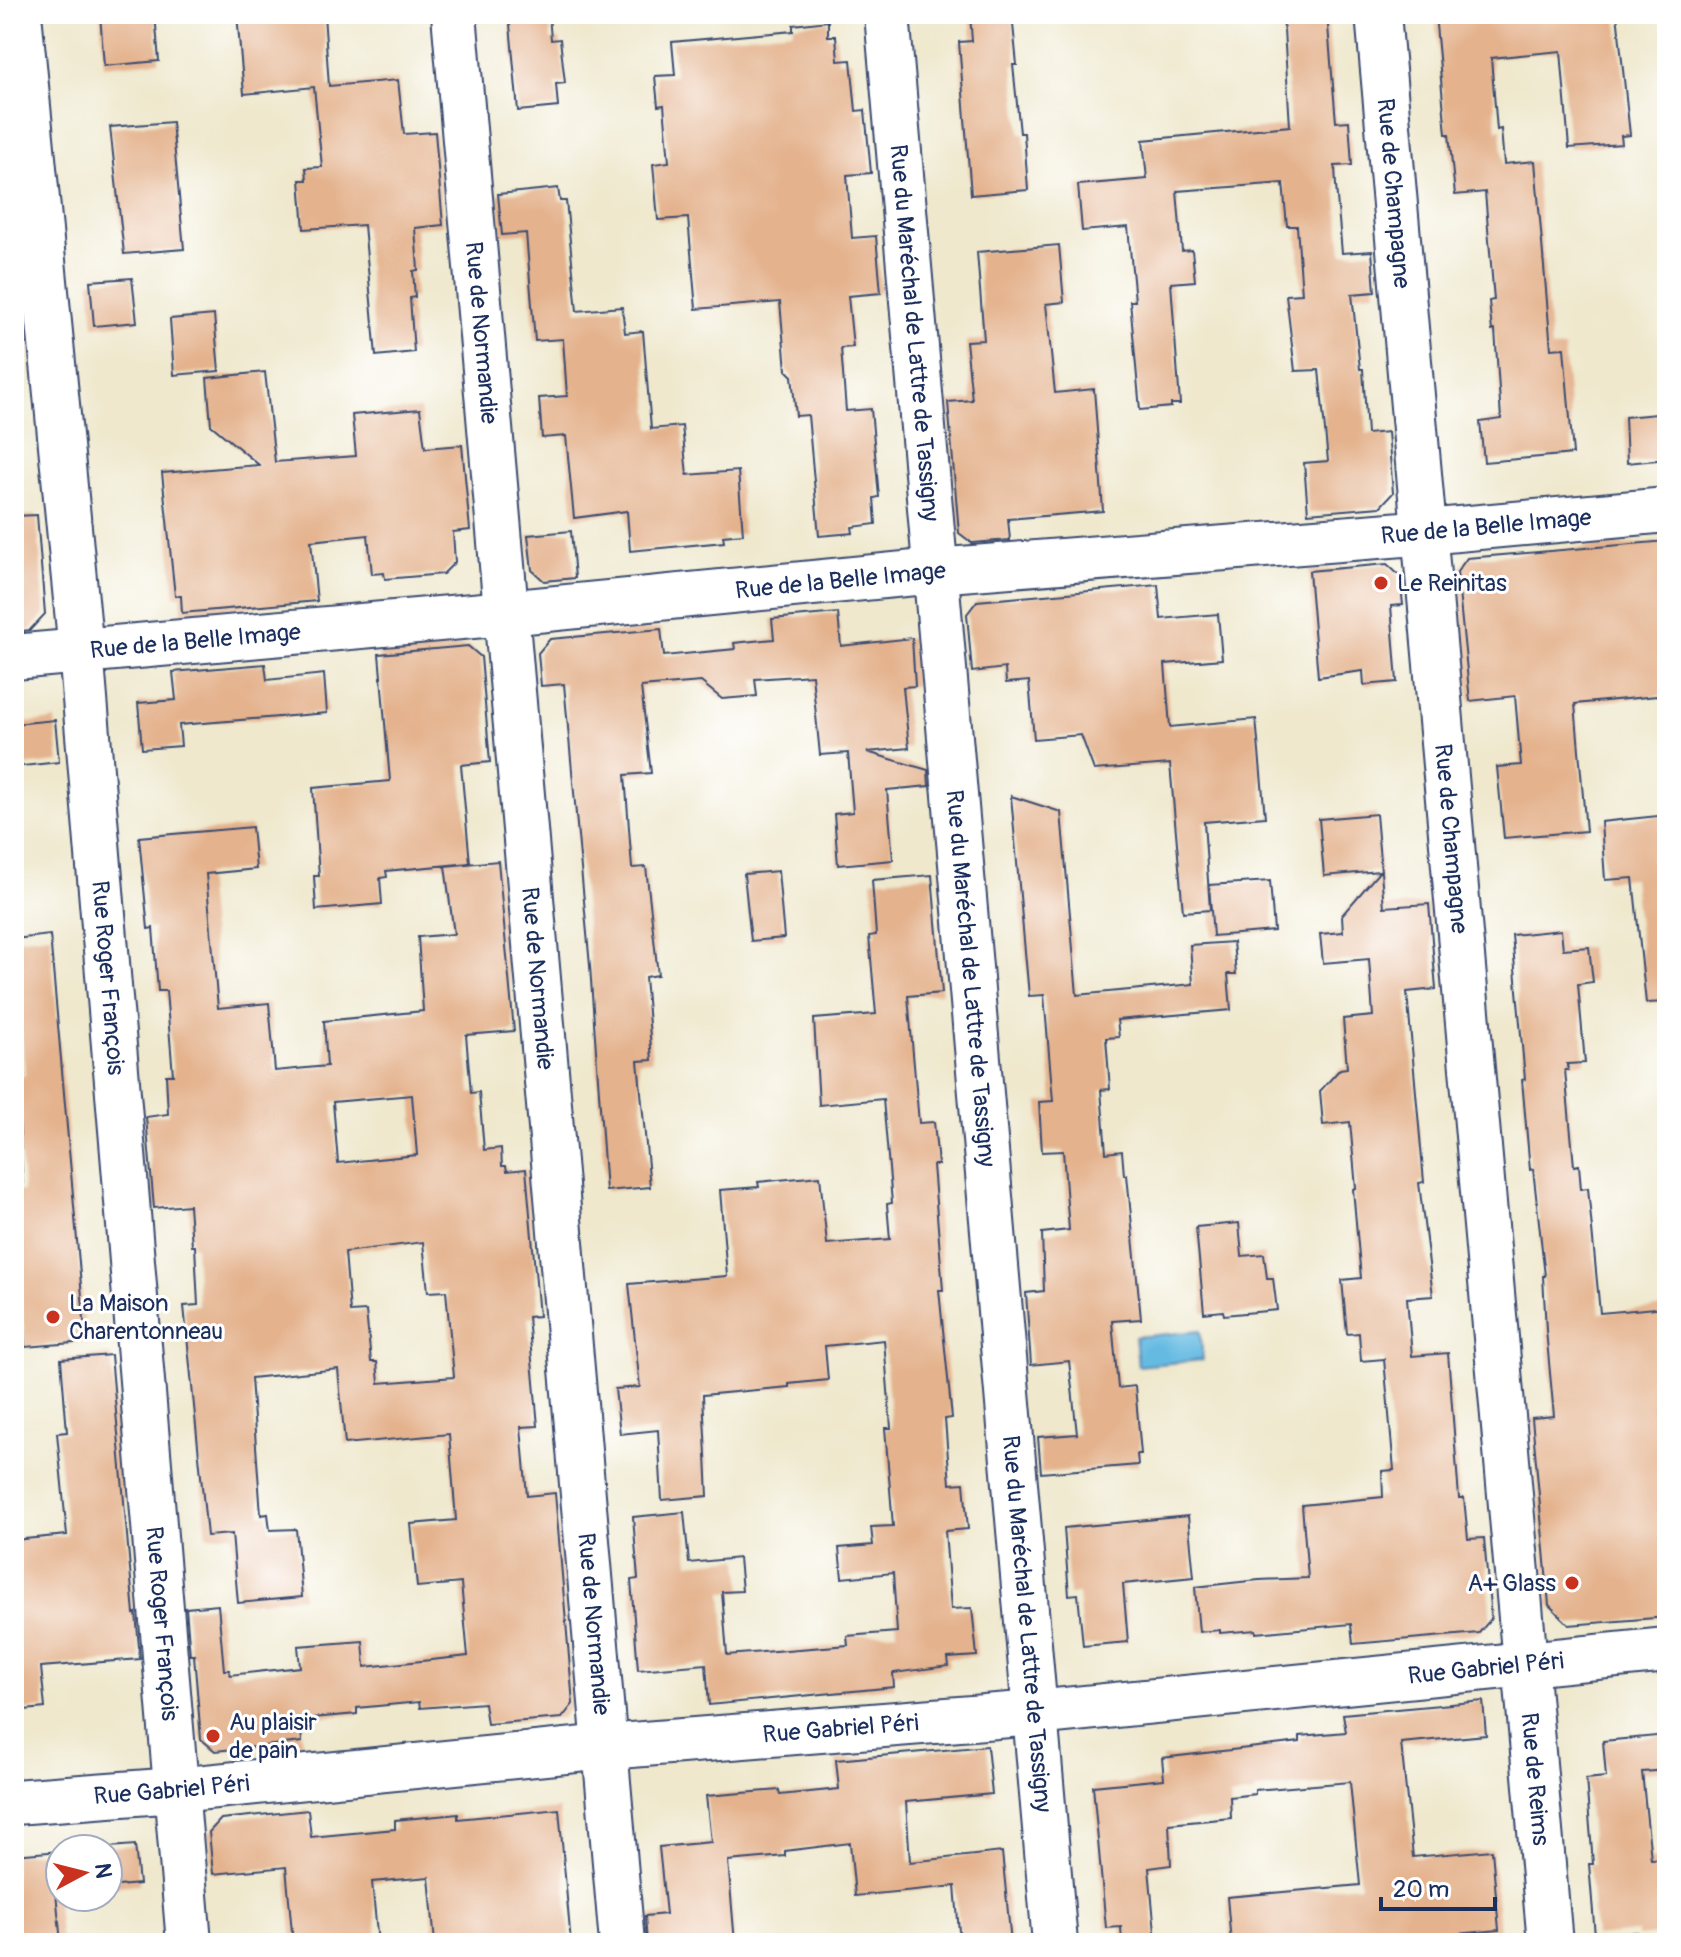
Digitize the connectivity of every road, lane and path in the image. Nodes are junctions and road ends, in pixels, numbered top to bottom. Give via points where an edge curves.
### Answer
1 (19, 14) edge
2 (454, 14) edge
3 (887, 14) edge
4 (1378, 14) edge
5 (1667, 510) edge
6 (1426, 531) junction
7 (935, 571) junction
8 (506, 613) junction
9 (81, 651) junction
10 (14, 657) edge
11 (1667, 1650) edge
12 (1525, 1663) junction
13 (1035, 1713) junction
14 (606, 1747) junction
15 (176, 1790) junction
16 (14, 1802) edge
17 (189, 1943) edge
18 (622, 1943) edge
19 (1055, 1943) edge
20 (1550, 1943) edge

1 - 9 street, Rue Roger François
2 - 8 street, Rue de Normandie
3 - 7 street, Rue du Maréchal de Lattre de Tassigny
4 - 6 street, Rue de Champagne
5 - 6 street, Rue de la Belle Image
6 - 7 street, Rue de la Belle Image
6 - 12 street, Rue de Champagne
7 - 8 street, Rue de la Belle Image
7 - 13 street, Rue du Maréchal de Lattre de Tassigny
8 - 9 street, Rue de la Belle Image
8 - 14 street, Rue de Normandie
9 - 10 street, Rue de la Belle Image
9 - 15 street, Rue Roger François
11 - 12 street, Rue Gabriel Péri
12 - 13 street, Rue Gabriel Péri
12 - 20 street, Rue de Reims
13 - 14 street, Rue Gabriel Péri
13 - 19 street, Rue du Maréchal de Lattre de Tassigny
14 - 15 street, Rue Gabriel Péri
14 - 18 street, Rue de Normandie
15 - 16 street, Rue Gabriel Péri
15 - 17 street, Rue Roger François

